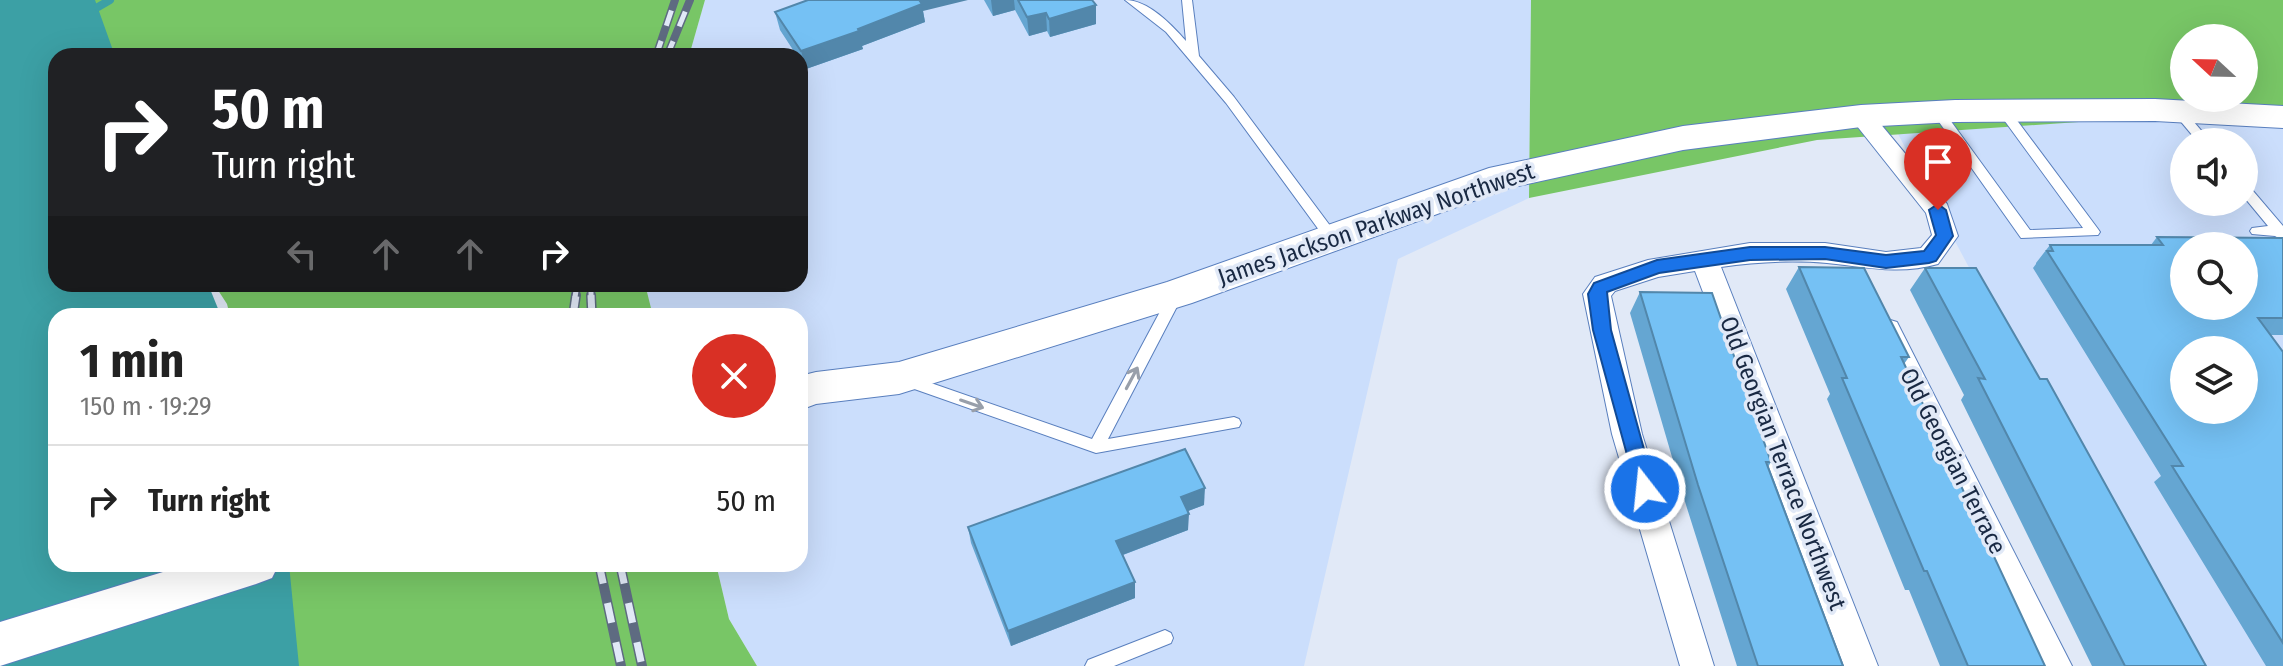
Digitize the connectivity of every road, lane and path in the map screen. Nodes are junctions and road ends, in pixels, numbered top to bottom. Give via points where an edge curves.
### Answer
1 (1130, 0) edge
2 (1187, 0) edge
3 (1193, 56) junction
4 (2003, 110) junction
5 (2170, 111) edge
6 (1938, 112) junction
7 (2179, 112) edge
8 (2196, 112) edge
9 (1861, 116) junction
10 (2283, 117) edge
11 (2193, 128) edge
12 (2258, 205) edge
13 (2257, 231) dead end
14 (2281, 232) edge
15 (1332, 238) junction
16 (1850, 257) junction
17 (1705, 261) junction
18 (1178, 293) junction
19 (899, 378) junction
20 (808, 391) edge
21 (1234, 423) dead end
22 (1096, 447) junction
23 (230, 572) edge
24 (1165, 638) dead end
25 (0, 644) edge
26 (1094, 666) edge
27 (1697, 666) edge
28 (1861, 666) edge
29 (2055, 666) edge

1 - 3 lane via 1170,30
2 - 3 lane
3 - 15 lane
4 - 5 main road, James Jackson Parkway Northwest
4 - 6 main road, James Jackson Parkway Northwest
4 - 6 lane via 2093,232 2026,235
6 - 9 main road, James Jackson Parkway Northwest
7 - 11 lane
8 - 10 main road, James Jackson Parkway Northwest
9 - 15 main road, James Jackson Parkway Northwest via 1683,138 1590,156 1502,177
9 - 16 street via 1938,210 1945,236 1929,257 1886,262
12 - 14 lane
13 - 14 lane
15 - 18 main road, James Jackson Parkway Northwest
16 - 17 street via 1750,253
16 - 29 street, Old Georgian Terrace
17 - 27 street via 1657,267 1605,284 1597,294 1637,464
17 - 28 street, Old Georgian Terrace Northwest
18 - 19 main road, James Jackson Parkway Northwest
22 -> 18 lane
19 - 20 main road, James Jackson Parkway Northwest
19 -> 22 lane
21 - 22 lane
23 - 25 main road
24 - 26 lane

